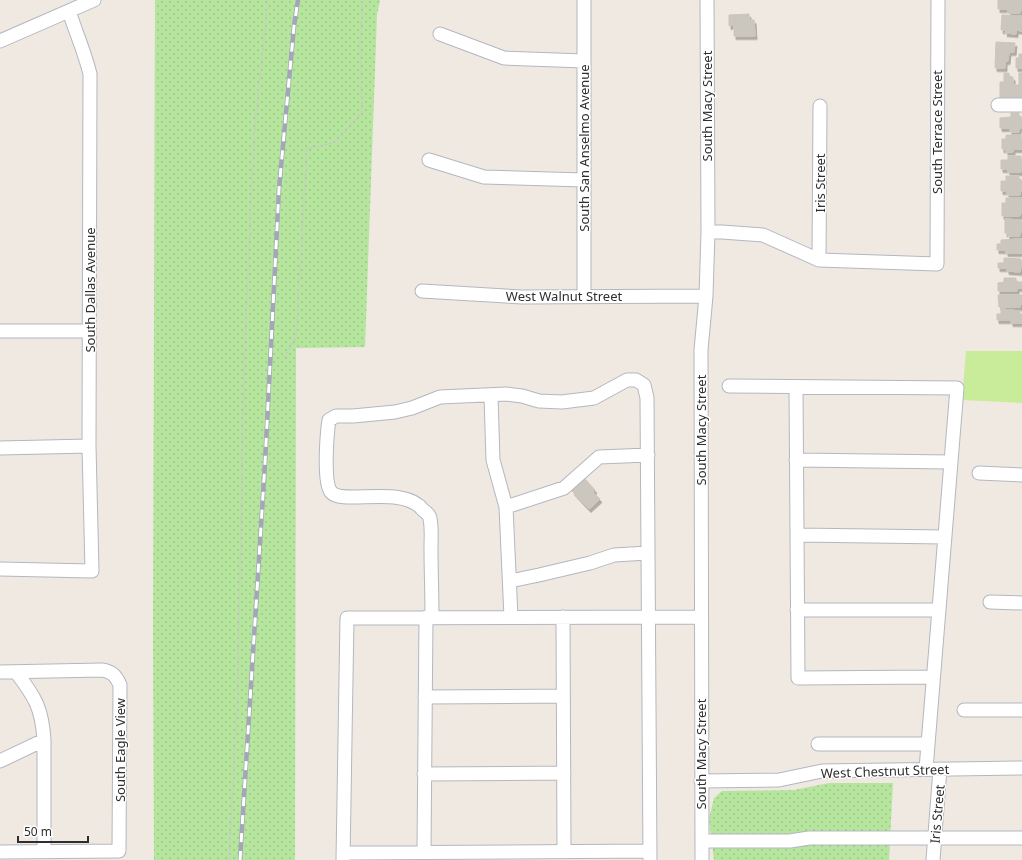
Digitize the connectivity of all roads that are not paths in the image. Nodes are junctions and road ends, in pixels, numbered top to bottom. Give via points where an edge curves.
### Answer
1 (94, 0) edge
2 (584, 0) edge
3 (707, 0) edge
4 (938, 0) edge
5 (69, 11) junction
6 (440, 34) dead end
7 (0, 41) edge
8 (584, 61) junction
9 (998, 105) dead end
10 (1022, 105) edge
11 (820, 106) dead end
12 (429, 160) dead end
13 (584, 180) junction
14 (708, 232) junction
15 (819, 260) junction
16 (422, 291) dead end
17 (584, 296) junction
18 (706, 296) junction
19 (0, 331) edge
20 (89, 331) junction
21 (729, 386) dead end
22 (796, 387) junction
23 (491, 396) junction
24 (89, 446) junction
25 (0, 448) edge
26 (648, 455) junction
27 (796, 460) junction
28 (951, 462) junction
29 (979, 472) dead end
30 (1022, 475) edge
31 (506, 507) junction
32 (797, 535) junction
33 (945, 537) junction
34 (648, 553) junction
35 (0, 569) edge
36 (510, 581) junction
37 (990, 602) dead end
38 (1022, 603) edge
39 (797, 610) junction
40 (939, 610) junction
41 (429, 617) junction
42 (511, 617) junction
43 (563, 617) junction
44 (650, 617) junction
45 (701, 617) junction
46 (0, 672) edge
47 (16, 672) junction
48 (933, 677) junction
49 (563, 696) junction
50 (425, 697) junction
51 (964, 710) dead end
52 (1022, 710) edge
53 (44, 740) junction
54 (818, 744) dead end
55 (928, 744) junction
56 (0, 761) edge
57 (1022, 768) edge
58 (926, 769) junction
59 (940, 769) junction
60 (564, 773) junction
61 (424, 774) junction
62 (701, 781) junction
63 (935, 838) junction
64 (1022, 838) edge
65 (702, 841) junction
66 (424, 851) junction
67 (564, 851) junction
68 (0, 852) edge
69 (44, 852) junction
70 (650, 855) edge
71 (343, 856) edge
72 (702, 860) edge
73 (933, 860) edge

1 - 5 street
2 - 8 street, South San Anselmo Avenue
3 - 14 street, South Macy Street
4 - 15 street, South Terrace Street via 937,264
5 - 7 street
5 - 20 street, South Dallas Avenue via 85,51 90,74
6 - 8 street via 504,58
8 - 13 street, South San Anselmo Avenue
9 - 10 street
11 - 15 street, Iris Street
12 - 13 street via 484,177
13 - 17 street, South San Anselmo Avenue
14 - 15 street via 763,235
14 - 18 street, South Macy Street
16 - 17 street, West Walnut Street via 522,297
17 - 18 street, West Walnut Street
18 - 45 street, South Macy Street via 701,350
19 - 20 street
20 - 24 street, South Dallas Avenue
21 - 22 street
22 - 27 street
22 - 28 street via 957,388
23 - 26 street via 506,394 539,401 562,402 594,398 627,380 636,380 644,386 648,398
23 - 31 street via 493,460
23 - 41 street via 440,397 396,412 336,416 329,420 326,434 326,483 330,492 344,496 397,497 411,500 420,505 430,518
24 - 25 street
24 - 35 street, South Dallas Avenue via 92,571
26 - 31 street via 599,457 564,488
26 - 34 street
27 - 28 street
27 - 32 street
28 - 33 street
29 - 30 street
31 - 36 street
32 - 33 street
32 - 39 street
33 - 40 street
34 - 36 street via 614,555
34 - 44 street
36 - 42 street
37 - 38 street
39 - 40 street
39 - 48 street via 798,678
40 - 48 street
41 - 42 street
41 - 50 street
41 - 71 street via 347,618
42 - 43 street
43 - 44 street
43 - 49 street
44 - 45 street
44 - 70 street
45 - 62 street, South Macy Street
46 - 47 street
47 - 53 street via 39,706
47 - 69 street, South Eagle View via 102,670 114,674 120,685 119,852
48 - 55 street
49 - 50 street
49 - 60 street
50 - 61 street
51 - 52 street
53 - 56 street
53 - 69 street
54 - 55 street
55 - 58 street
57 - 59 street, West Chestnut Street
58 - 59 street, West Chestnut Street
58 - 62 street, West Chestnut Street via 822,771 779,780
59 - 63 street, Iris Street
60 - 61 street
60 - 67 street
61 - 66 street
62 - 65 street, South Macy Street
63 - 64 street
63 - 65 street
63 - 73 street, Iris Street
65 - 72 street, South Macy Street
66 - 67 street
66 - 71 street
67 - 70 street
68 - 69 street

